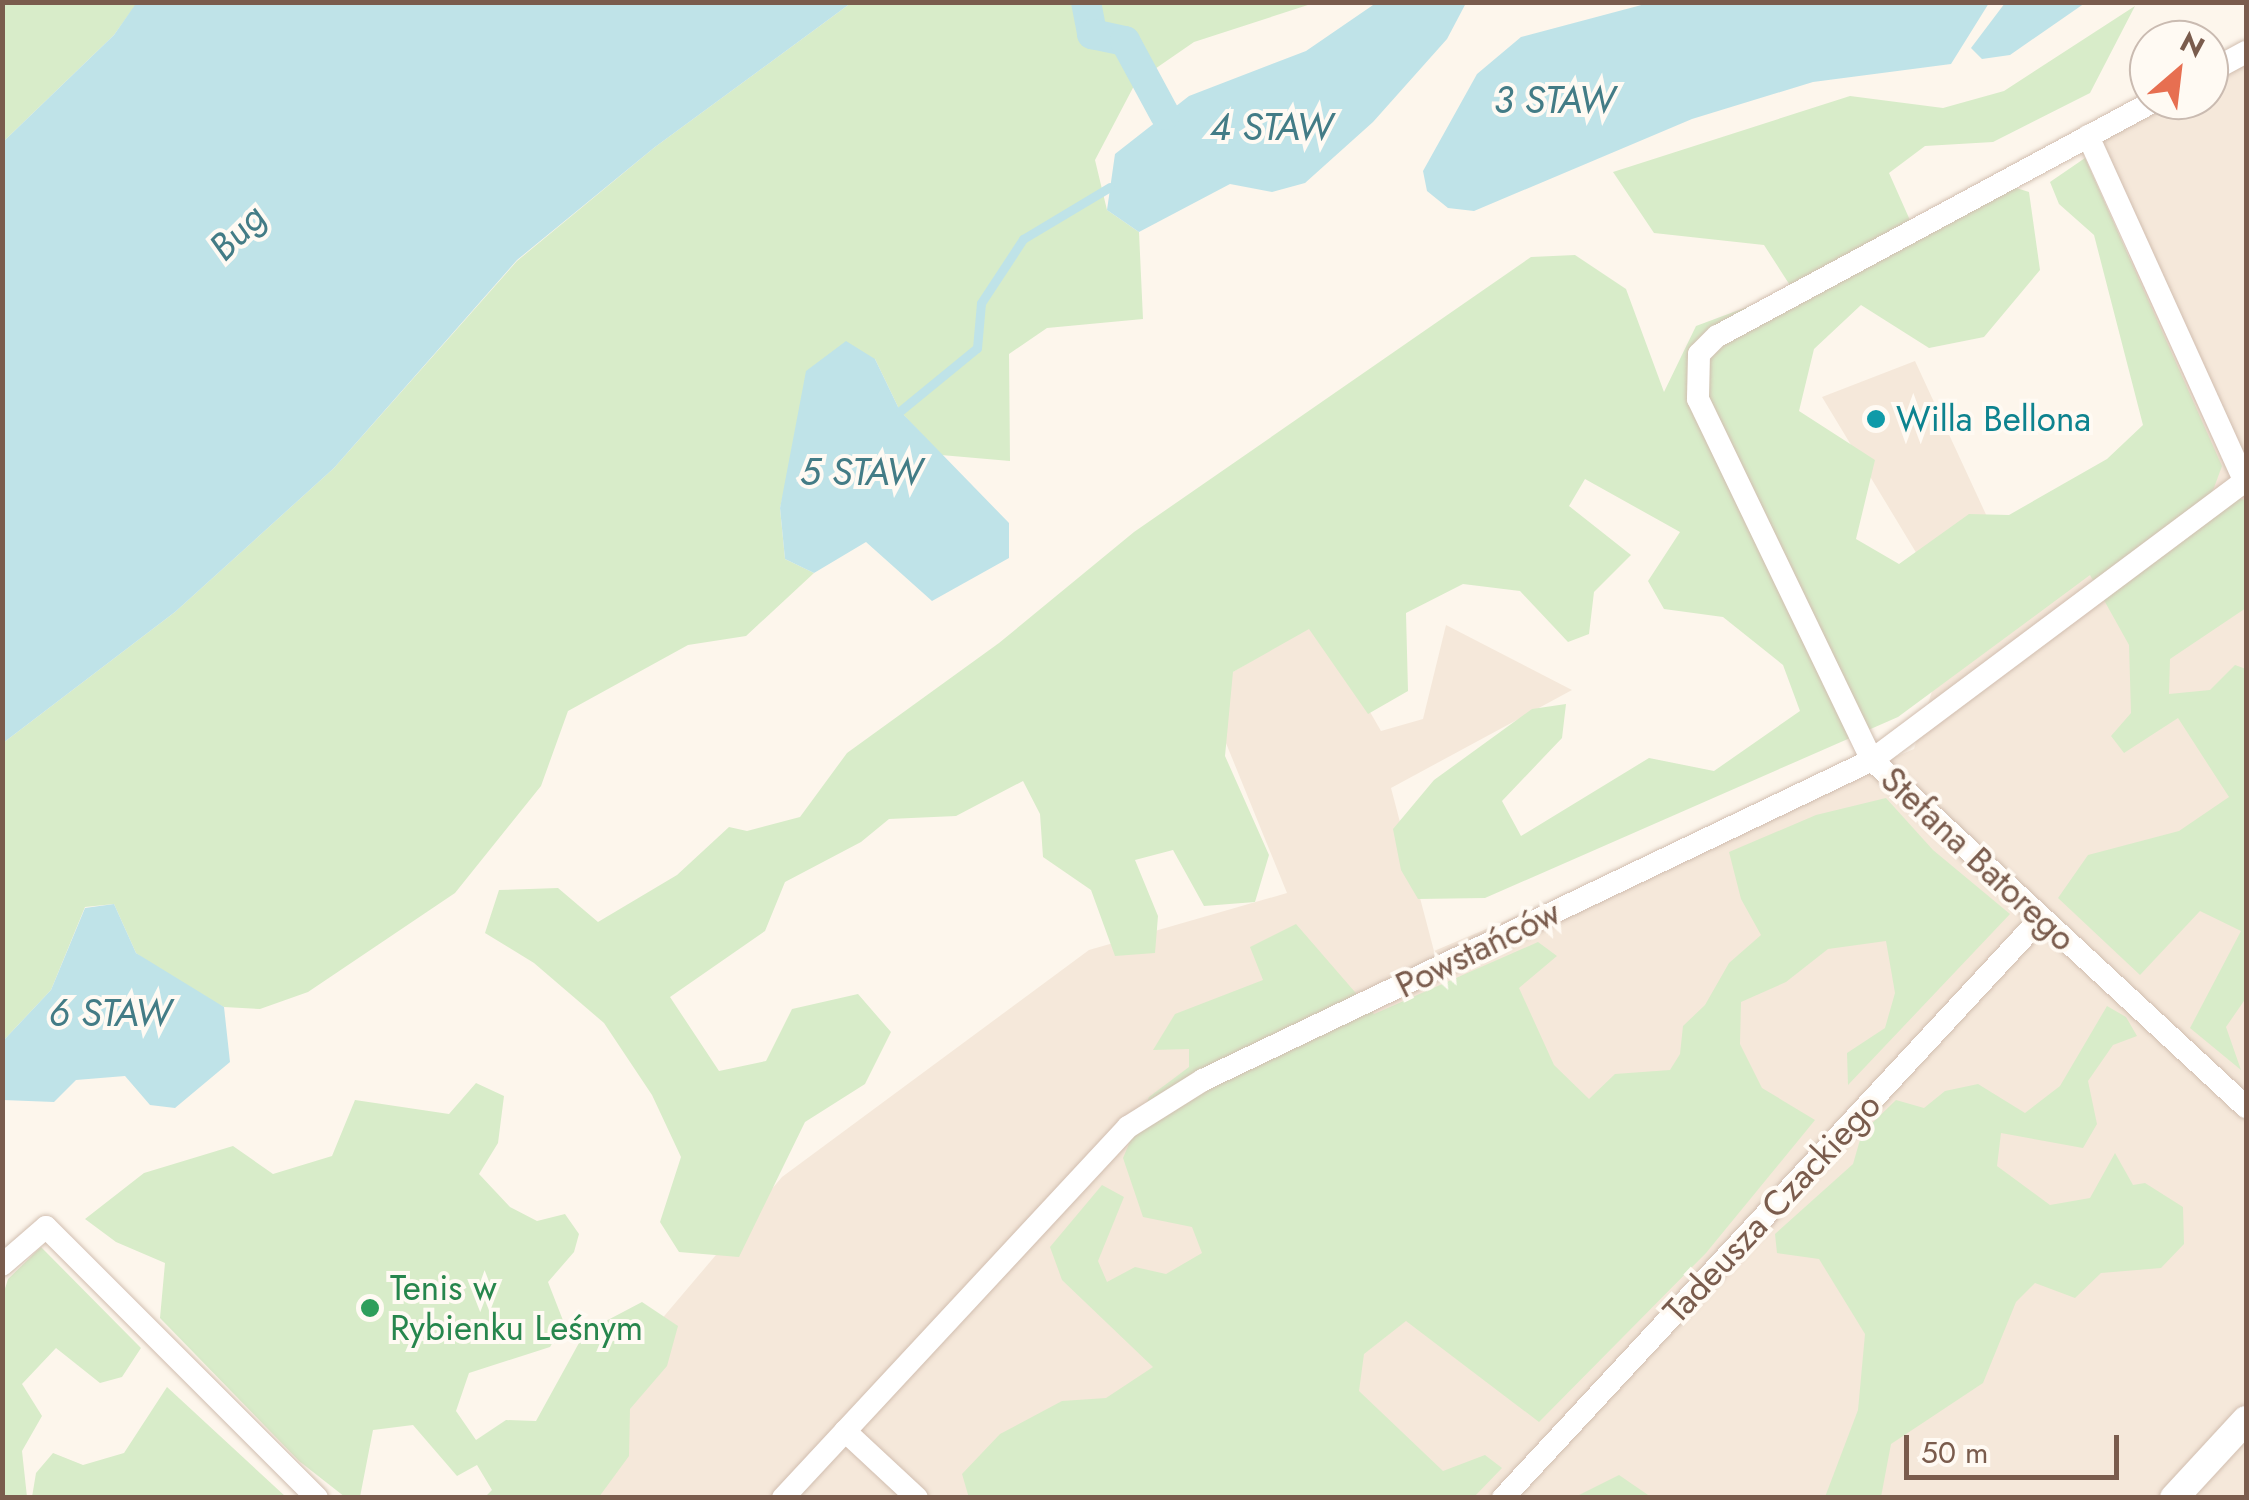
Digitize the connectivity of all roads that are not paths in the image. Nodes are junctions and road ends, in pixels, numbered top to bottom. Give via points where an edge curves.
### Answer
1 (2129, 114) edge
2 (2088, 136) junction
3 (2244, 483) edge
4 (1872, 760) junction
5 (2041, 918) junction
6 (2246, 1107) edge
7 (2, 1265) edge
8 (2246, 1420) edge
9 (845, 1431) junction
10 (317, 1498) edge
11 (783, 1498) edge
12 (916, 1498) edge
13 (1503, 1498) edge
14 (2174, 1498) edge

1 - 2 street
2 - 3 street
2 - 4 street, Stefana Batorego via 1717,336 1699,354 1698,399
3 - 4 street, Powstańców
4 - 5 street, Stefana Batorego
4 - 9 street, Powstańców via 1203,1080 1128,1127
5 - 6 street, Stefana Batorego
5 - 13 street, Tadeusza Czackiego
7 - 10 street via 46,1228
8 - 14 street
9 - 11 street, Powstańców
9 - 12 street

